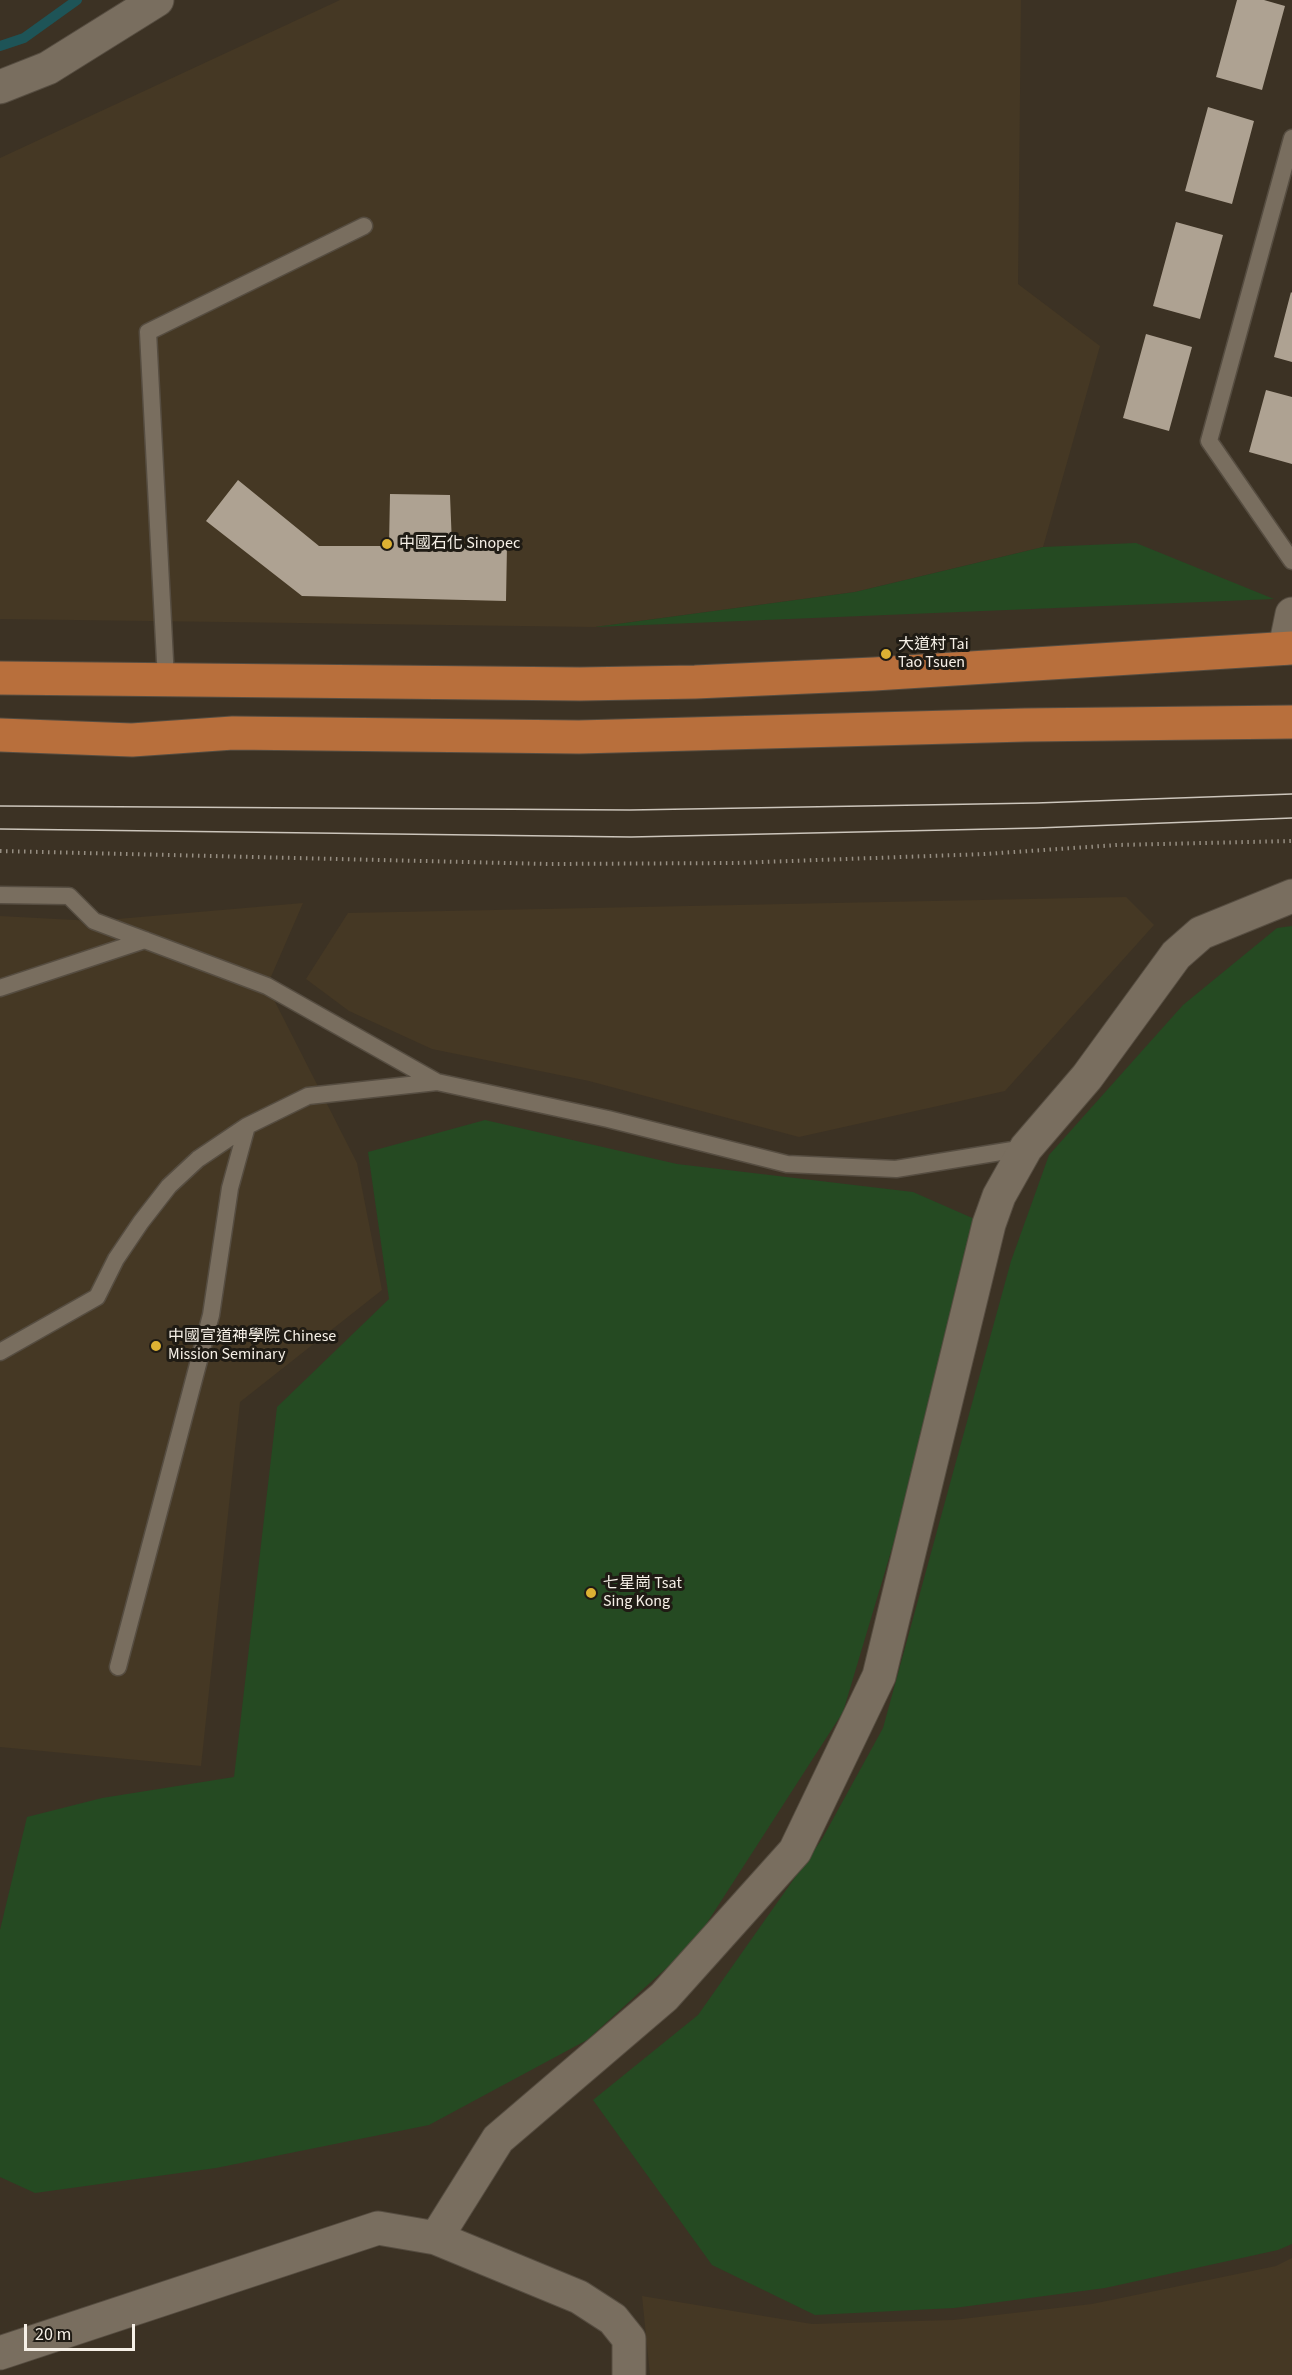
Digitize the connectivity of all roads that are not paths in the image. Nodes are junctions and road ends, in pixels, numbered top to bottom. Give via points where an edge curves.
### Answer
1 (157, 0) edge
2 (0, 87) edge
3 (1292, 138) edge
4 (364, 226) dead end
5 (1292, 561) edge
6 (1292, 615) edge
7 (1288, 648) edge
8 (0, 678) edge
9 (166, 680) junction
10 (1292, 722) edge
11 (0, 735) edge
12 (0, 895) edge
13 (1292, 896) edge
14 (145, 940) junction
15 (0, 988) edge
16 (437, 1082) junction
17 (247, 1126) junction
18 (1026, 1148) junction
19 (0, 1352) edge
20 (118, 1667) dead end
21 (436, 2238) junction
22 (0, 2353) edge
23 (628, 2375) edge

1 - 2 street via 48,68
3 - 5 lane via 1209,441
4 - 9 lane via 148,332
6 - 7 street
7 - 9 main road via 695,682
8 - 9 main road
10 - 11 main road via 579,737 233,733 132,740
12 - 14 lane via 69,896 94,921
13 - 18 street via 1201,933 1176,955 1087,1077
14 - 15 lane
14 - 16 lane via 267,986
16 - 17 lane via 308,1096
16 - 18 lane via 787,1164 896,1169
17 - 19 lane via 169,1186 116,1259 97,1297
17 - 20 lane via 230,1188 211,1315
18 - 21 street via 999,1196 989,1224 879,1677 795,1851 664,1997 498,2139
21 - 22 street via 378,2228
21 - 23 street via 579,2297 613,2319 629,2339

